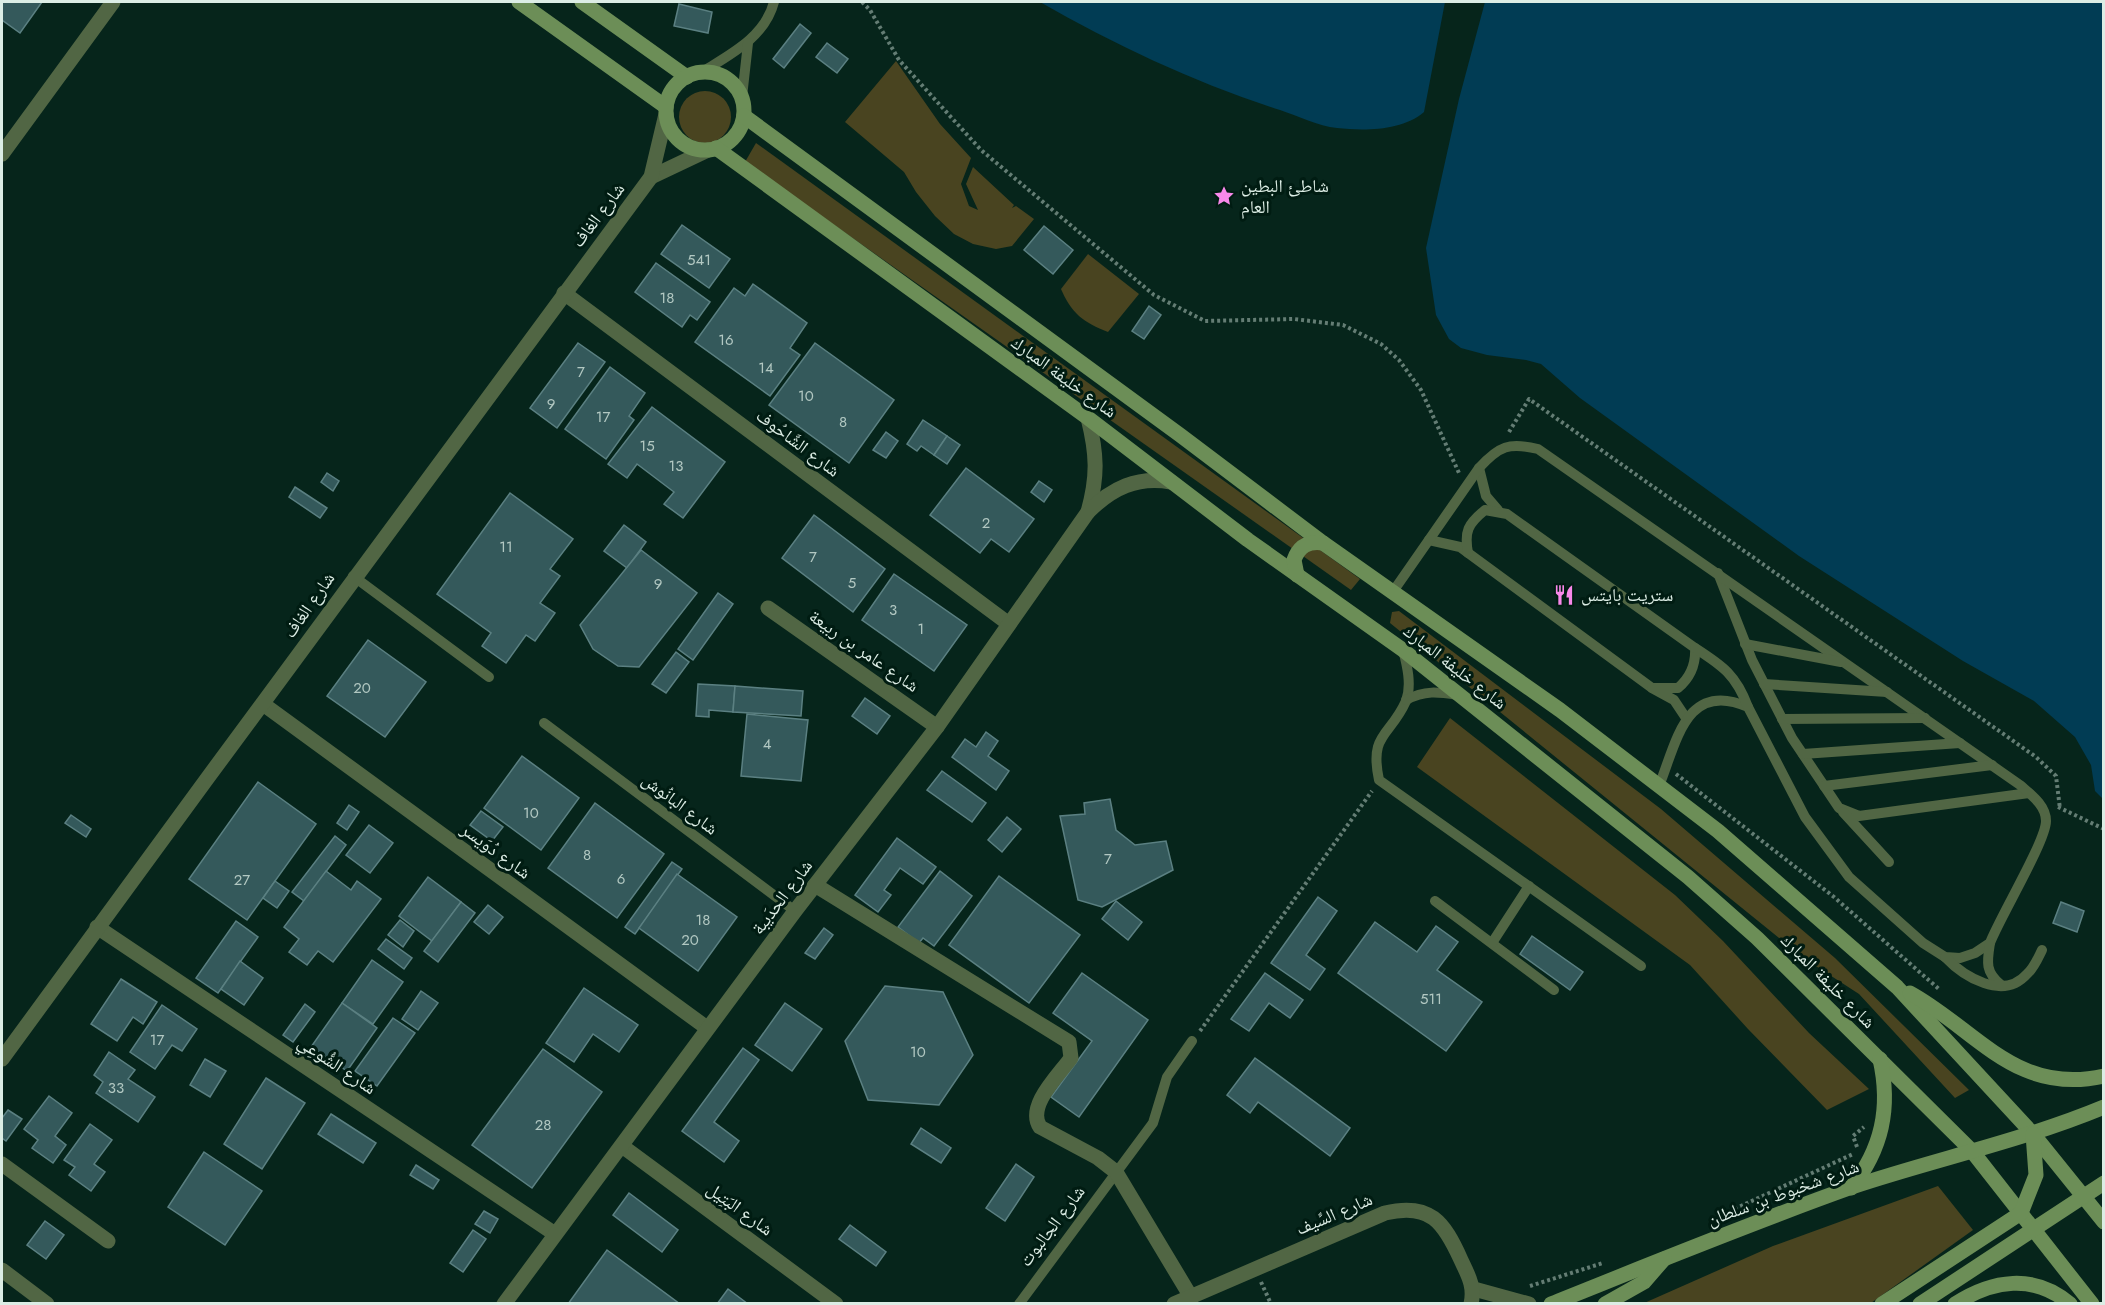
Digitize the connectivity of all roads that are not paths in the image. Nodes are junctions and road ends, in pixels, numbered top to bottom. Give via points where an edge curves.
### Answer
1 (112, 2) edge
2 (519, 2) edge
3 (582, 2) edge
4 (774, 2) edge
5 (748, 44) junction
6 (702, 72) junction
7 (687, 77) junction
8 (742, 97) junction
9 (666, 110) junction
10 (744, 116) junction
11 (712, 149) junction
12 (2, 154) edge
13 (651, 177) junction
14 (564, 293) junction
15 (1089, 418) junction
16 (1479, 468) junction
17 (1171, 482) junction
18 (1498, 510) junction
19 (1088, 512) junction
20 (1429, 540) junction
21 (1323, 543) junction
22 (1468, 553) junction
23 (1718, 573) junction
24 (1298, 574) junction
25 (353, 576) junction
26 (1392, 592) junction
27 (768, 608) dead end
28 (1009, 624) junction
29 (1745, 644) junction
30 (1695, 648) junction
31 (1403, 650) junction
32 (1847, 663) junction
33 (489, 677) dead end
34 (1764, 684) junction
35 (1652, 688) junction
36 (1887, 692) junction
37 (1464, 697) junction
38 (1406, 700) junction
39 (263, 704) junction
40 (1748, 707) junction
41 (1686, 718) junction
42 (1925, 718) junction
43 (1782, 719) junction
44 (544, 723) dead end
45 (937, 727) junction
46 (1960, 743) junction
47 (1803, 754) junction
48 (1992, 765) junction
49 (1659, 786) junction
50 (1824, 786) junction
51 (2029, 793) junction
52 (1839, 808) junction
53 (1889, 862) dead end
54 (815, 885) junction
55 (1529, 886) junction
56 (1435, 901) dead end
57 (795, 910) junction
58 (97, 927) junction
59 (1492, 943) junction
60 (1990, 943) junction
61 (2042, 950) dead end
62 (1945, 957) junction
63 (1641, 966) dead end
64 (2002, 985) junction
65 (1897, 987) junction
66 (1554, 990) dead end
67 (707, 1028) junction
68 (1192, 1041) road end
69 (2, 1059) edge
70 (1880, 1059) junction
71 (2103, 1076) edge
72 (2103, 1107) edge
73 (2033, 1134) junction
74 (622, 1146) junction
75 (1972, 1151) junction
76 (2, 1164) edge
77 (1116, 1172) junction
78 (2103, 1183) edge
79 (1851, 1188) junction
80 (2084, 1195) junction
81 (2021, 1213) junction
82 (2103, 1222) edge
83 (2034, 1228) junction
84 (555, 1234) junction
85 (108, 1241) dead end
86 (1664, 1259) junction
87 (2, 1270) edge
88 (1473, 1296) edge
89 (1191, 1297) junction
90 (47, 1304) edge
91 (504, 1304) edge
92 (836, 1304) edge
93 (1019, 1304) edge
94 (1174, 1304) edge
95 (1529, 1304) edge
96 (1551, 1304) edge
97 (1605, 1304) edge
98 (1882, 1304) edge
99 (1920, 1304) edge
100 (1955, 1304) edge
101 (2070, 1304) edge
102 (2092, 1304) edge

1 - 12 street
2 - 9 street
3 - 7 street
4 - 5 lane
5 - 6 lane
5 - 8 lane
6 - 7 street
6 - 8 street via 726,78
7 - 9 street via 672,90
8 - 10 street
9 - 11 street via 669,126 680,140 695,149
9 - 13 street, شارع الغاف
10 - 11 street via 739,132
10 - 21 street, شارع خليفة المبارك
11 - 13 street, شارع الغاف
11 - 15 street, شارع خليفة المبارك
13 - 14 street, شارع الغاف
14 - 25 street, شارع الغاف
14 - 28 street, شارع الشَّاحُوف
15 - 17 street, شارع خليفة المبارك
15 - 19 street, شارع الحدَيبة via 1096,472
16 - 18 lane via 1486,496
16 - 20 lane
16 - 23 lane via 1493,452 1507,446 1538,448
17 - 19 street, شارع الحدَيبة via 1144,481 1124,486 1102,498
17 - 24 street, شارع خليفة المبارك
18 - 22 lane via 1485,510 1470,522 1465,538
18 - 30 lane
19 - 28 street, شارع الحدَيبة
20 - 22 lane via 1448,543
20 - 26 lane
21 - 24 street via 1308,543 1297,553 1294,560
21 - 26 street, شارع خليفة المبارك
22 - 35 lane
23 - 29 lane
23 - 32 lane
24 - 31 street, شارع خليفة المبارك
25 - 33 lane
25 - 39 street, شارع الغاف
26 - 49 street, شارع خليفة المبارك
27 - 45 street, شارع عامر بن ربيعة
28 - 45 street, شارع الحدَيبة
29 - 32 lane
29 - 34 lane
30 - 35 lane via 1693,668 1678,688
30 - 40 lane via 1725,668 1740,686
31 - 37 street, شارع خليفة المبارك
31 - 38 lane via 1408,669
32 - 36 lane
34 - 36 lane
34 - 43 lane
35 - 41 lane via 1674,700
36 - 42 lane
37 - 38 lane via 1435,691 1420,692
37 - 70 street, شارع خليفة المبارك via 1688,877 1757,938
38 - 55 lane via 1377,742 1375,762 1379,780
39 - 58 street, شارع الغاف
39 - 67 street, شارع دُوَيسر
40 - 41 lane via 1720,699 1701,704
40 - 62 lane via 1805,817 1849,877 1923,943
41 - 49 lane
42 - 43 lane
42 - 46 lane
43 - 47 lane
44 - 57 lane, شارع البانُوش
45 - 54 street, شارع الحدَيبة
46 - 47 lane
46 - 48 lane
47 - 50 lane
48 - 50 lane
48 - 51 lane
49 - 65 street, شارع خليفة المبارك via 1787,890
50 - 52 lane
51 - 52 lane via 1859,816
51 - 60 lane via 2040,803 2046,821
52 - 53 lane
54 - 57 street, شارع الحدَيبة
54 - 77 street via 1069,1042 1071,1058 1038,1105 1035,1116 1040,1127
55 - 59 lane
55 - 63 lane
56 - 59 lane
57 - 67 street, شارع الحدَيبة
58 - 69 street, شارع الغاف
58 - 84 street, شارع الشُّوعِي
59 - 66 lane
60 - 62 lane via 1960,958
60 - 64 lane via 1987,966 1991,976
61 - 64 lane via 2028,974 2013,985
62 - 64 lane via 1956,969 1977,980
65 - 71 street via 1939,1011 1989,1052 2015,1067 2062,1079
65 - 73 street, شارع خليفة المبارك
67 - 74 street, شارع الحدَيبة
68 - 77 lane, شارع الجالبوت via 1167,1077 1153,1123
70 - 75 street, شارع خليفة المبارك
70 - 79 street via 1885,1095 1881,1132 1869,1162
72 - 73 street, شارع شخبوط بن سلطان
73 - 75 street, شارع شخبوط بن سلطان
73 - 80 street, شارع خليفة المبارك
73 - 81 street via 2036,1175
74 - 84 street, شارع الحدَيبة
74 - 92 street, شارع البَتِيل
75 - 79 street, شارع شخبوط بن سلطان
75 - 81 street, شارع خليفة المبارك
76 - 85 street
77 - 89 street
77 - 93 lane, شارع الجالبوت
78 - 80 street
79 - 86 street, شارع شخبوط بن سلطان
80 - 82 street, شارع خليفة المبارك
80 - 83 street
81 - 83 street, شارع خليفة المبارك
81 - 98 street
83 - 99 street
83 - 102 street, شارع خليفة المبارك
84 - 91 street, شارع الحدَيبة
86 - 96 street, شارع شخبوط بن سلطان
86 - 97 street via 1644,1282
87 - 90 street
88 - 89 street, شارع السِّيف via 1450,1234 1438,1220 1422,1211 1403,1209 1385,1213
88 - 95 street, شارع السِّيف
89 - 94 street, شارع السِّيف
100 - 101 street via 1981,1288 2010,1282 2044,1288

